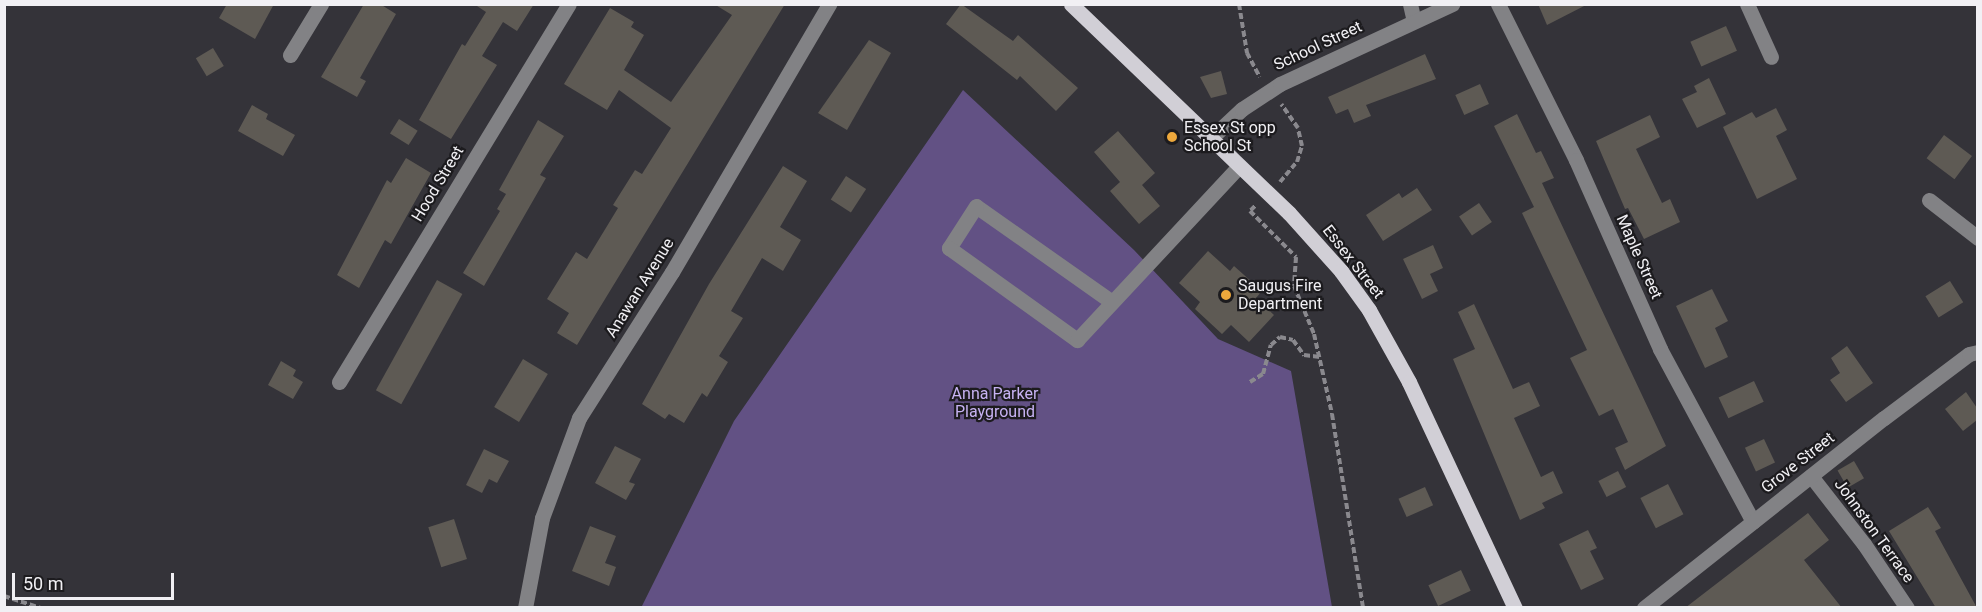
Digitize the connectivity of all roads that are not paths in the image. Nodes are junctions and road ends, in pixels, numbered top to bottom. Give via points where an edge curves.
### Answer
1 (321, 4) edge
2 (569, 4) edge
3 (829, 4) edge
4 (1071, 4) edge
5 (1410, 4) edge
6 (1452, 4) edge
7 (1498, 4) edge
8 (1747, 4) edge
9 (1414, 21) junction
10 (290, 55) dead end
11 (1771, 57) dead end
12 (1211, 138) junction
13 (1239, 166) junction
14 (1929, 200) dead end
15 (1977, 238) edge
16 (1112, 302) junction
17 (1977, 352) edge
18 (339, 382) dead end
19 (1811, 476) junction
20 (1753, 522) junction
21 (525, 608) edge
22 (1515, 608) edge
23 (1644, 608) edge
24 (1907, 608) edge

1 - 10 street
2 - 18 street, Hood Street
3 - 21 street, Anawan Avenue via 672,272 579,418 542,518
4 - 12 main road, Essex Street
5 - 9 street
6 - 9 street, School Street
7 - 20 street, Maple Street via 1576,160 1660,349
8 - 11 street
9 - 12 street, School Street via 1270,90
12 - 13 main road, Essex Street
13 - 16 street
13 - 22 main road, Essex Street via 1319,244 1369,310 1414,392
14 - 15 street
16 - 16 street via 976,206 949,248 1077,340
17 - 19 street, Grove Street via 1969,354
19 - 20 street, Grove Street
19 - 24 street, Johnston Terrace
20 - 23 street, Grove Street

